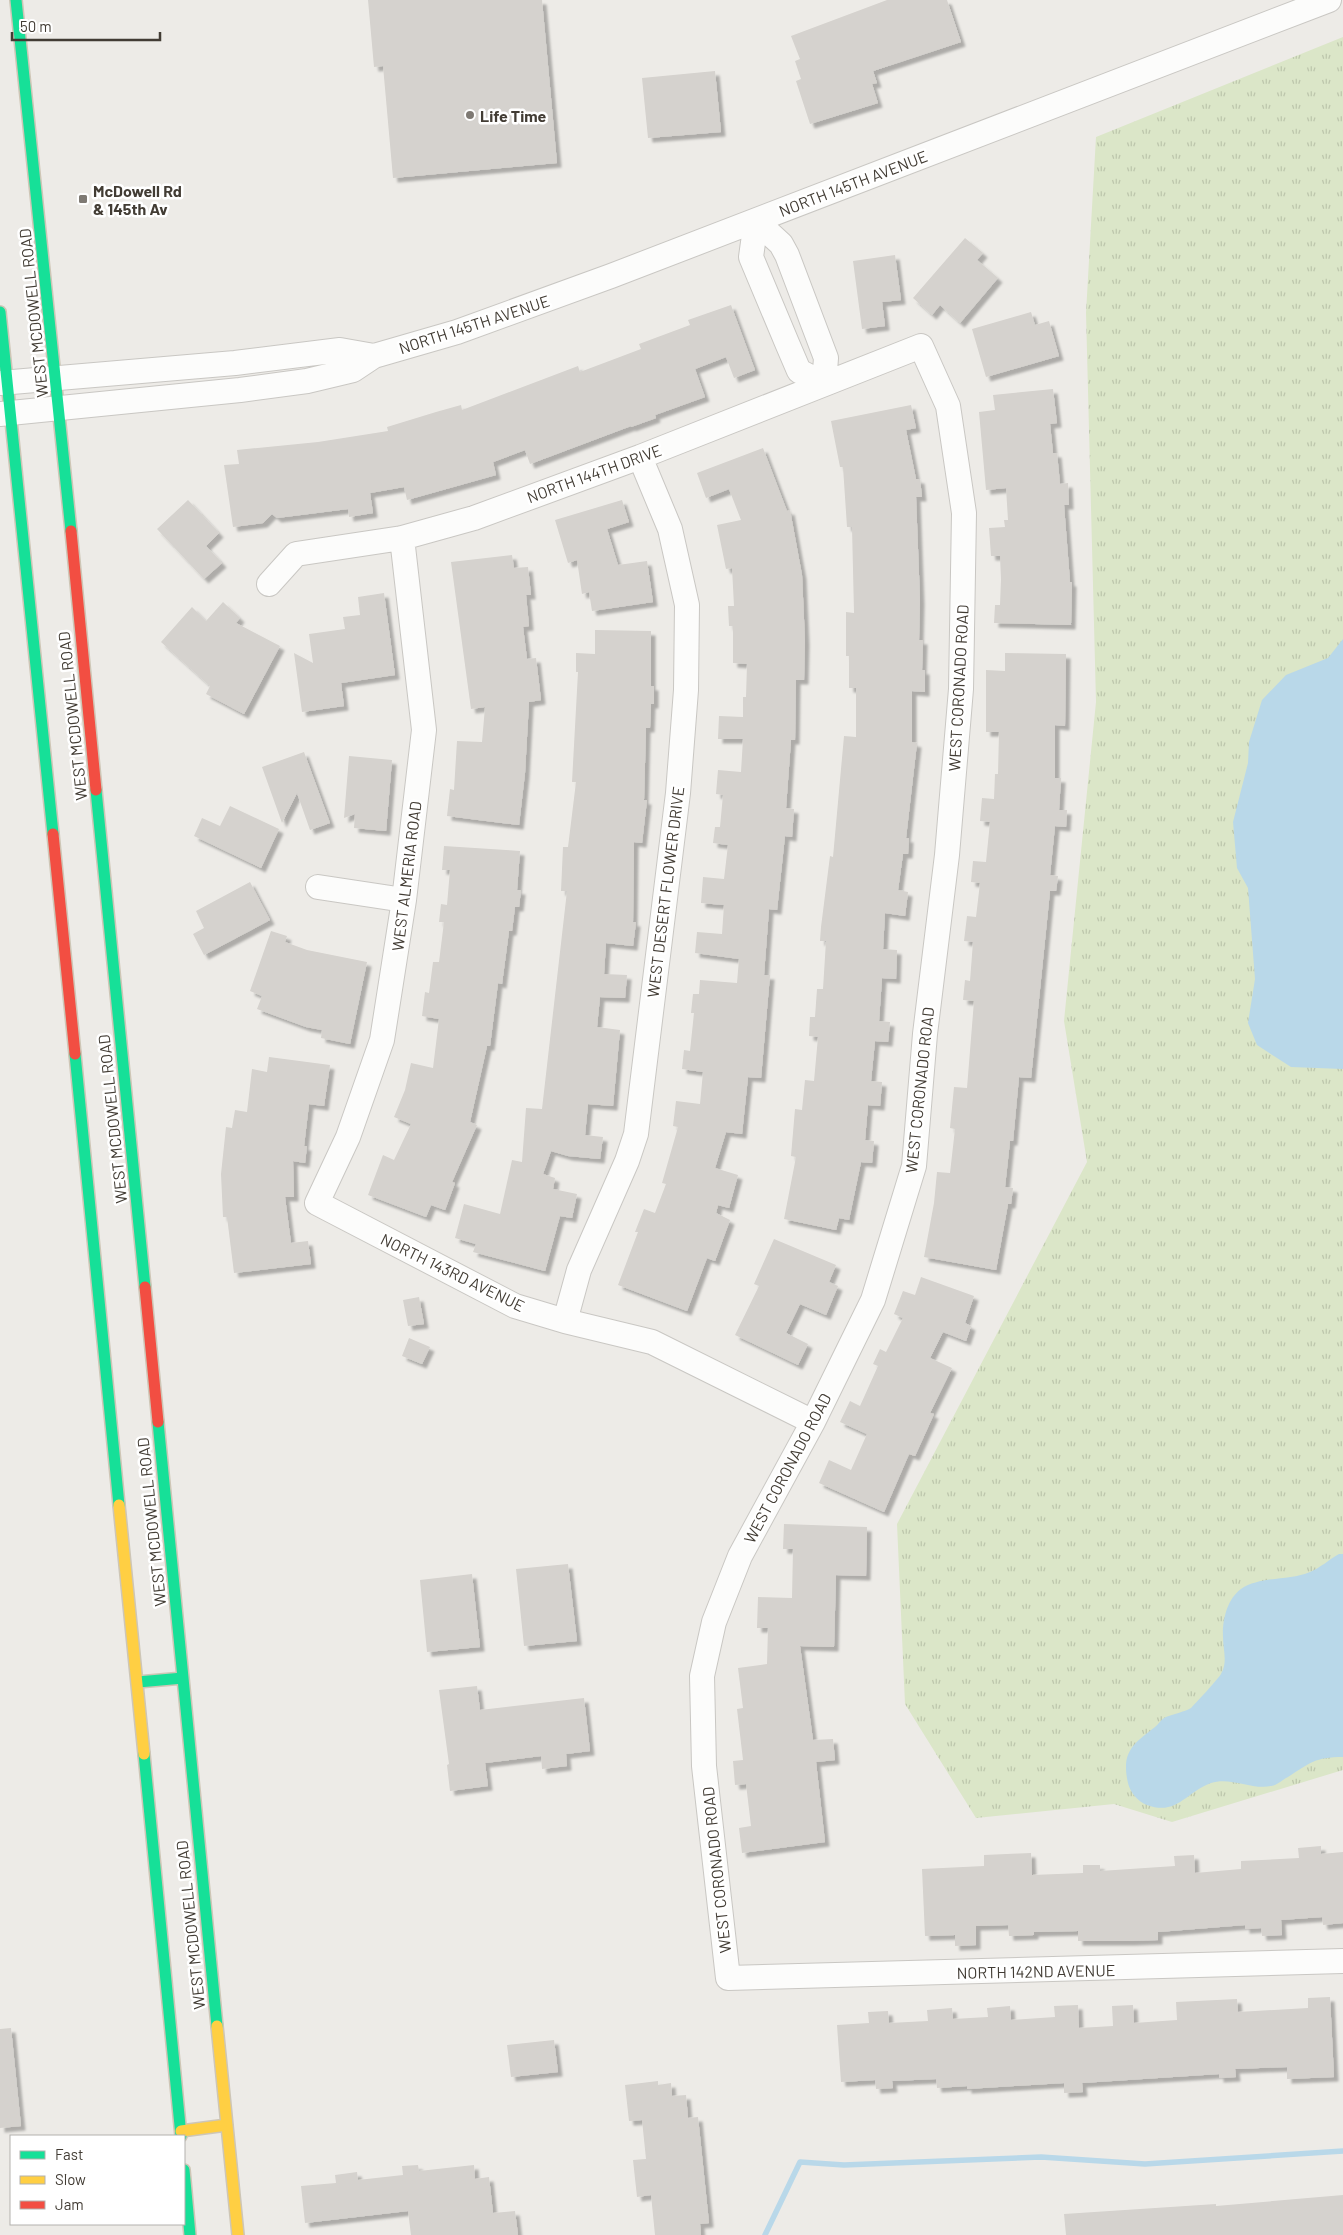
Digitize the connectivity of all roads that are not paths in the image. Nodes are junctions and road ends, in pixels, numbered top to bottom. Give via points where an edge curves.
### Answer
1 (16, 0) edge
2 (1329, 0) edge
3 (756, 221) junction
4 (0, 312) edge
5 (921, 346) joint
6 (374, 356) junction
7 (56, 378) junction
8 (4, 382) edge
9 (824, 384) junction
10 (59, 408) junction
11 (6, 413) edge
12 (640, 457) junction
13 (402, 538) junction
14 (268, 584) dead end
15 (318, 887) dead end
16 (404, 900) junction
17 (318, 1203) joint
18 (565, 1321) junction
19 (813, 1422) junction
20 (183, 1678) junction
21 (138, 1682) junction
22 (1343, 1962) edge
23 (728, 1978) joint
24 (227, 2125) junction
25 (181, 2134) edge
26 (185, 2181) edge
27 (190, 2235) edge
28 (238, 2235) edge

1 - 7 main road, WEST MCDOWELL ROAD
2 - 3 street, NORTH 145TH AVENUE
3 - 6 street, NORTH 145TH AVENUE via 513,312
3 - 9 street via 781,244 787,255 826,358
3 - 9 street via 751,257 786,343 799,371
4 - 8 main road, WEST MCDOWELL ROAD
5 - 9 street, NORTH 144TH DRIVE
5 - 19 street, WEST CORONADO ROAD via 948,406 964,513 962,689 947,855 924,1034 914,1166 873,1300
6 - 7 street, NORTH 145TH AVENUE via 340,350
6 - 10 street, NORTH 145TH AVENUE via 353,370 306,380 240,390
7 - 8 street, NORTH 145TH AVENUE
7 - 10 main road, WEST MCDOWELL ROAD
8 - 11 main road, WEST MCDOWELL ROAD
9 - 12 street, NORTH 144TH DRIVE
10 - 11 street, NORTH 145TH AVENUE
10 - 20 main road, WEST MCDOWELL ROAD
11 - 21 main road, WEST MCDOWELL ROAD
12 - 13 street, NORTH 144TH DRIVE via 474,518
12 - 18 street, WEST DESERT FLOWER DRIVE via 670,529 687,605 686,690 678,794 636,1134 580,1270
13 - 14 street, NORTH 144TH DRIVE via 296,554
13 - 16 street, WEST ALMERIA ROAD via 424,730
15 - 16 street
16 - 17 street, WEST ALMERIA ROAD via 382,1040 348,1137
17 - 18 street, NORTH 143RD AVENUE via 515,1306
18 - 19 street, NORTH 143RD AVENUE via 652,1342
19 - 23 street, WEST CORONADO ROAD via 740,1556 714,1622 702,1676 704,1766
20 - 21 main road
20 - 24 main road, WEST MCDOWELL ROAD
21 - 25 main road, WEST MCDOWELL ROAD
22 - 23 street, NORTH 142ND AVENUE
24 - 25 main road
24 - 28 main road, WEST MCDOWELL ROAD
26 - 27 main road

